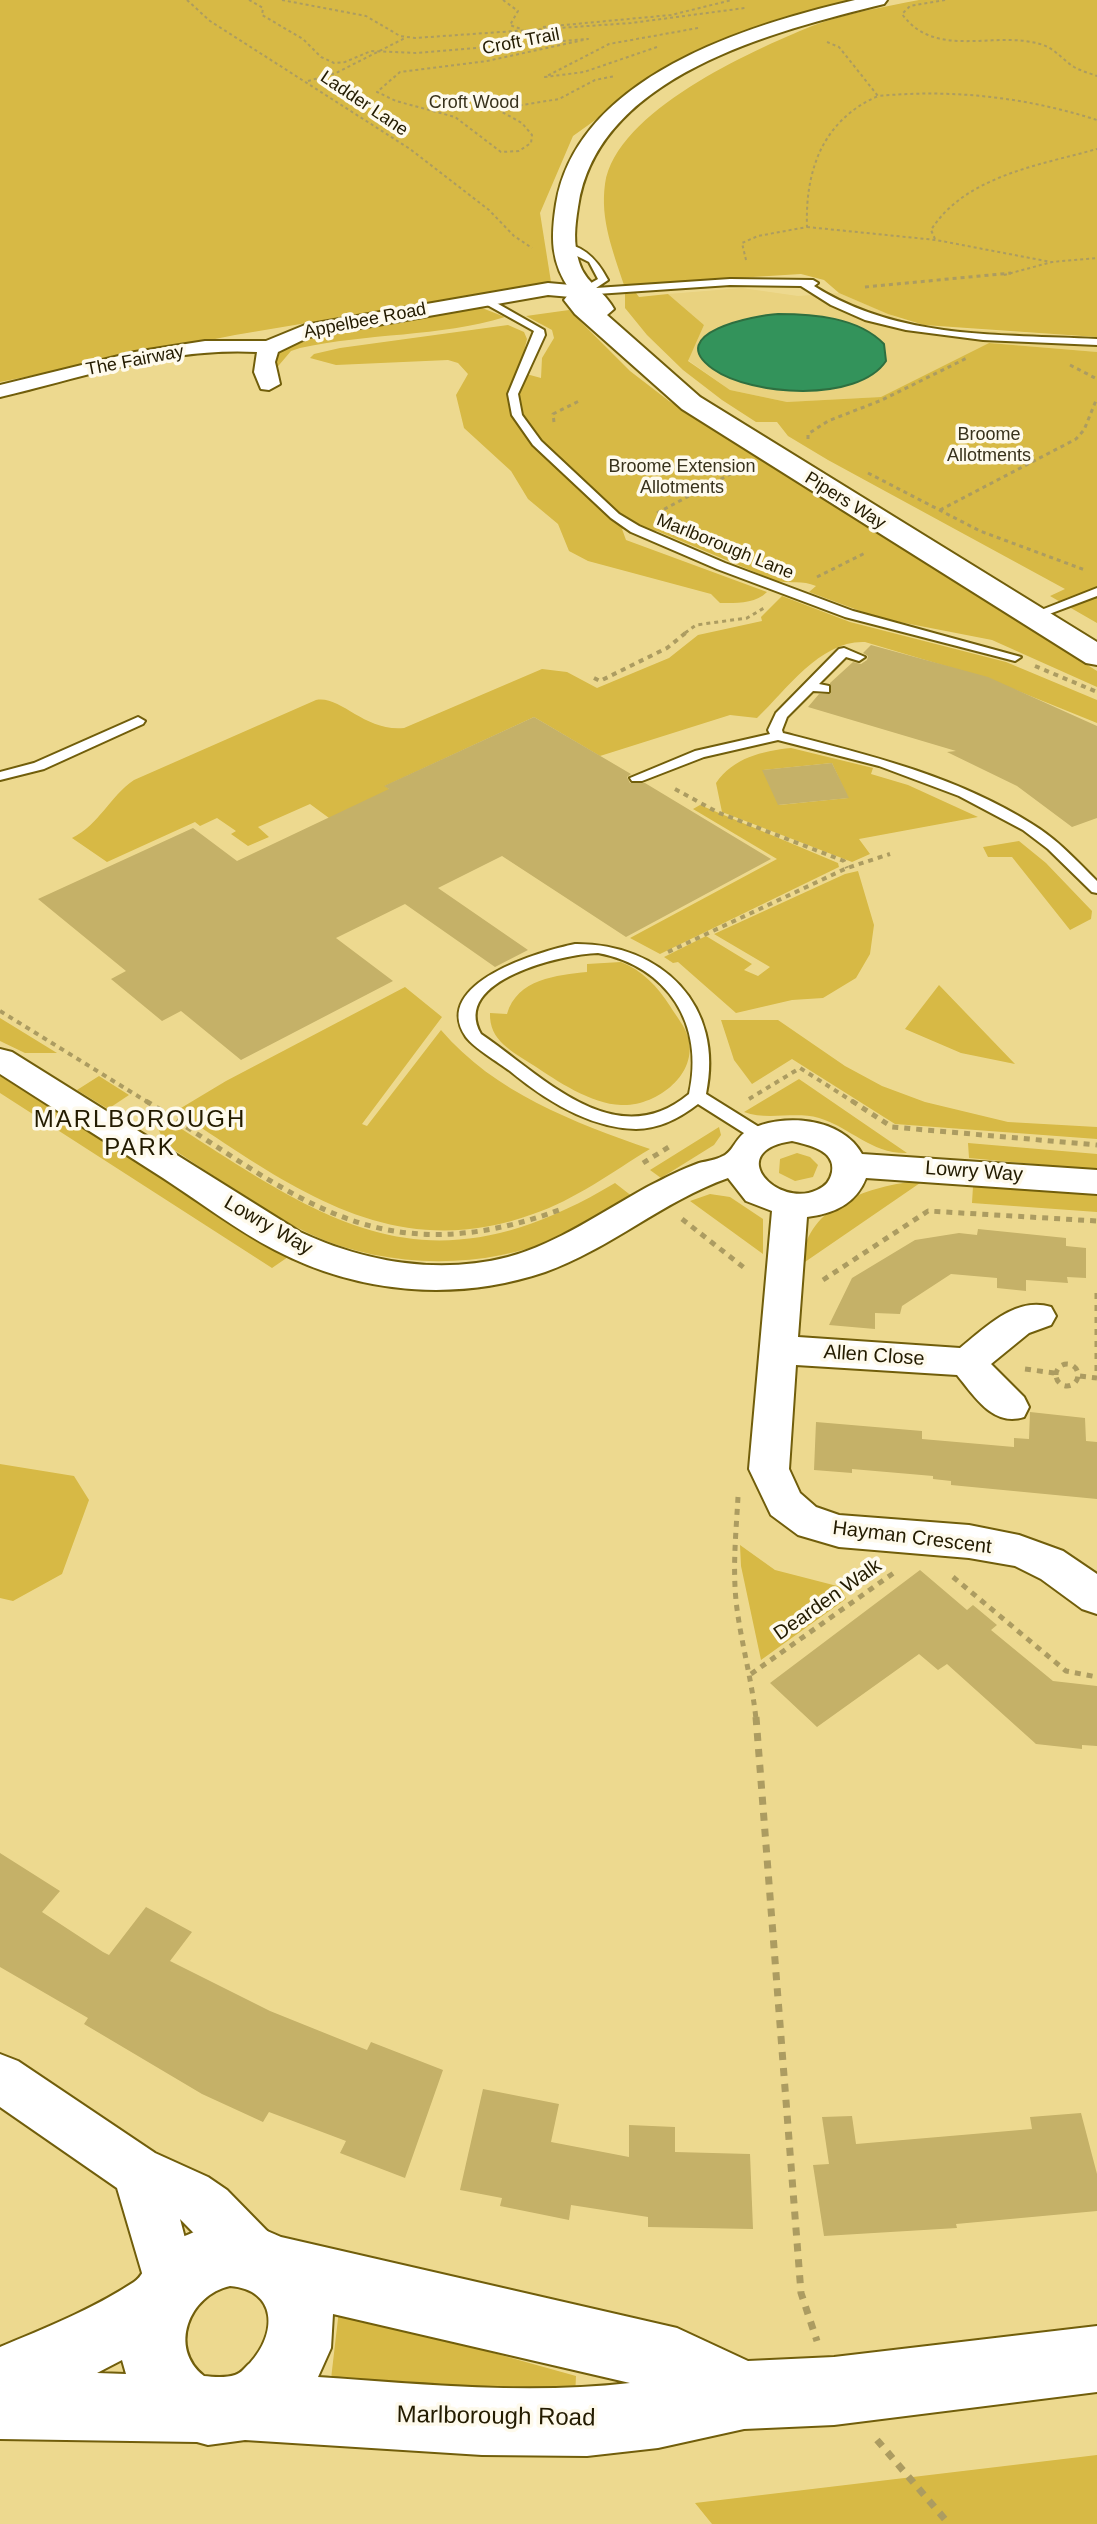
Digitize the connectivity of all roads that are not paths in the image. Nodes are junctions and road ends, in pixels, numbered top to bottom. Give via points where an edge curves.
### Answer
1 (878, 0) edge
2 (803, 283) junction
3 (816, 283) road end
4 (582, 292) junction
5 (494, 299) junction
6 (1097, 342) edge
7 (271, 347) junction
8 (269, 384) dead end
9 (0, 391) edge
10 (1097, 592) edge
11 (1032, 616) junction
12 (1097, 656) edge
13 (859, 657) dead end
14 (1015, 657) road end
15 (138, 721) dead end
16 (778, 736) junction
17 (0, 776) edge
18 (637, 778) dead end
19 (1097, 889) edge
20 (0, 1059) edge
21 (697, 1096) junction
22 (751, 1150) junction
23 (851, 1165) junction
24 (1097, 1182) edge
25 (790, 1205) junction
26 (1038, 1316) dead end
27 (779, 1350) junction
28 (968, 1362) junction
29 (1010, 1407) dead end
30 (1097, 1597) edge
31 (0, 2078) edge
32 (137, 2171) junction
33 (266, 2263) junction
34 (166, 2296) junction
35 (1097, 2359) edge
36 (0, 2380) edge
37 (744, 2395) junction
38 (0, 2405) edge
39 (220, 2408) junction

1 - 4 main road, Pipers Way via 746,38 682,69 630,103 593,139 574,168 564,202 564,246
2 - 3 lane
2 - 4 lane
2 - 6 lane via 835,303 897,326
4 - 5 street, Appelbee Road
4 - 11 main road, Pipers Way via 576,300 595,321 706,413
5 - 7 street, Appelbee Road via 305,331
5 - 14 lane, Marlborough Lane via 539,330 515,387 513,404 522,425 615,516 779,588 880,624
7 - 8 street via 262,361
7 - 9 street, The Fairway via 205,347
10 - 11 lane
11 - 12 main road, Pipers Way
13 - 16 lane via 844,652 817,687 781,716
15 - 17 lane via 39,766
16 - 18 lane via 700,754
16 - 19 lane via 884,763 964,793 1028,827
20 - 22 street, Lowry Way via 286,1240 340,1263 380,1272 470,1276 533,1263
21 - 21 lane via 661,1120 603,1118 509,1065 474,1035 467,1018 470,1002 477,991 532,959 596,947 621,952 673,986 692,1015 703,1039
21 - 22 lane
22 - 23 street, Lowry Way via 792,1130 808,1132 836,1144
22 - 25 street via 749,1185
23 - 24 street, Lowry Way
23 - 25 street via 846,1186 837,1196
25 - 27 street, Hayman Crescent
26 - 28 street via 1007,1329
27 - 28 street, Allen Close
27 - 30 street, Hayman Crescent via 769,1469 783,1504 818,1527 930,1546 988,1545 1038,1557
28 - 29 street
31 - 32 street
32 - 33 street via 209,2208
32 - 34 street via 159,2233
33 - 34 main road via 230,2254 205,2260 182,2275
33 - 37 main road, Marlborough Road via 677,2361
33 - 39 main road via 290,2284 299,2303 298,2349 289,2371 270,2393
34 - 36 main road via 71,2351
34 - 39 main road via 154,2321 151,2348 158,2374 173,2395
35 - 37 main road, Marlborough Road via 834,2391
37 - 39 main road, Marlborough Road via 658,2414 587,2422
38 - 39 main road, Marlborough Road

